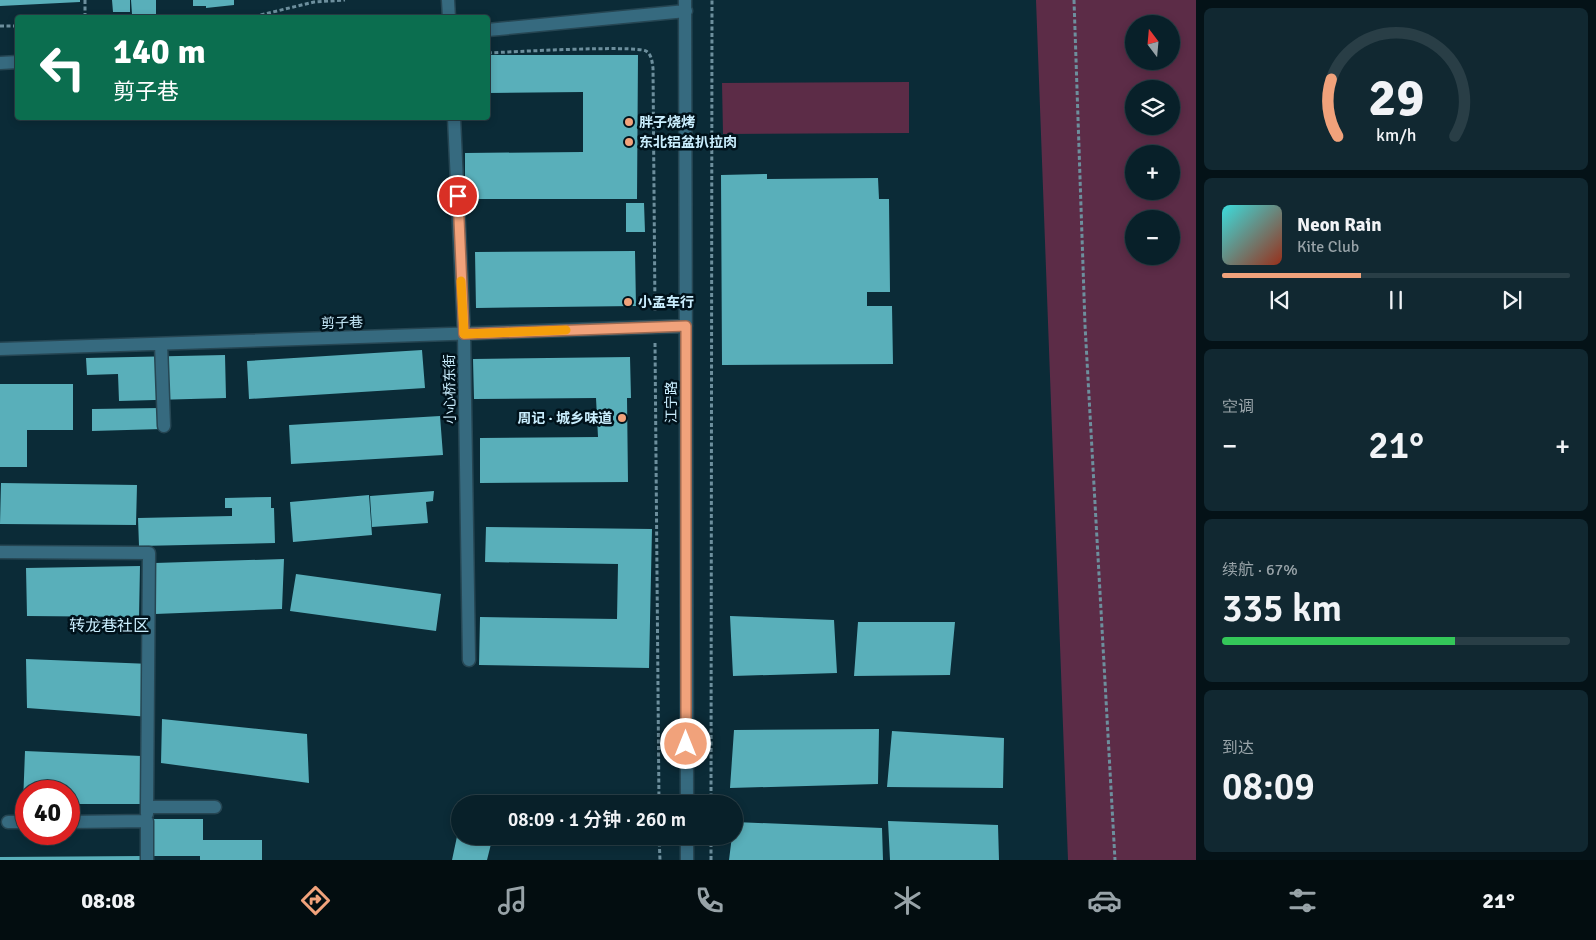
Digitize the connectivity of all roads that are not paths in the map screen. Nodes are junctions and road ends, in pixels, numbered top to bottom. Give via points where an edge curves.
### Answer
1 (448, 0) edge
2 (685, 6) edge
3 (449, 15) edge
4 (490, 30) edge
5 (15, 62) edge
6 (0, 63) edge
7 (454, 120) edge
8 (686, 326) junction
9 (464, 334) junction
10 (161, 344) junction
11 (0, 349) edge
12 (164, 426) dead end
13 (0, 552) edge
14 (469, 660) dead end
15 (686, 795) edge
16 (147, 807) junction
17 (215, 807) dead end
18 (8, 822) dead end
19 (15, 822) edge
20 (80, 822) edge
21 (146, 822) junction
22 (687, 845) edge
23 (147, 860) edge
24 (687, 860) edge

1 - 3 street
2 - 4 street
2 - 8 street, 江宁路
5 - 6 street
7 - 9 street, 小心桥东街
8 - 9 street, 剪子巷
8 - 15 street, 江宁路
9 - 10 street, 剪子巷
9 - 14 street, 小心桥东街
10 - 11 street, 剪子巷
10 - 12 street
13 - 16 street via 149,553
16 - 17 street
16 - 21 street
18 - 19 street
20 - 21 street
21 - 23 street
22 - 24 street

